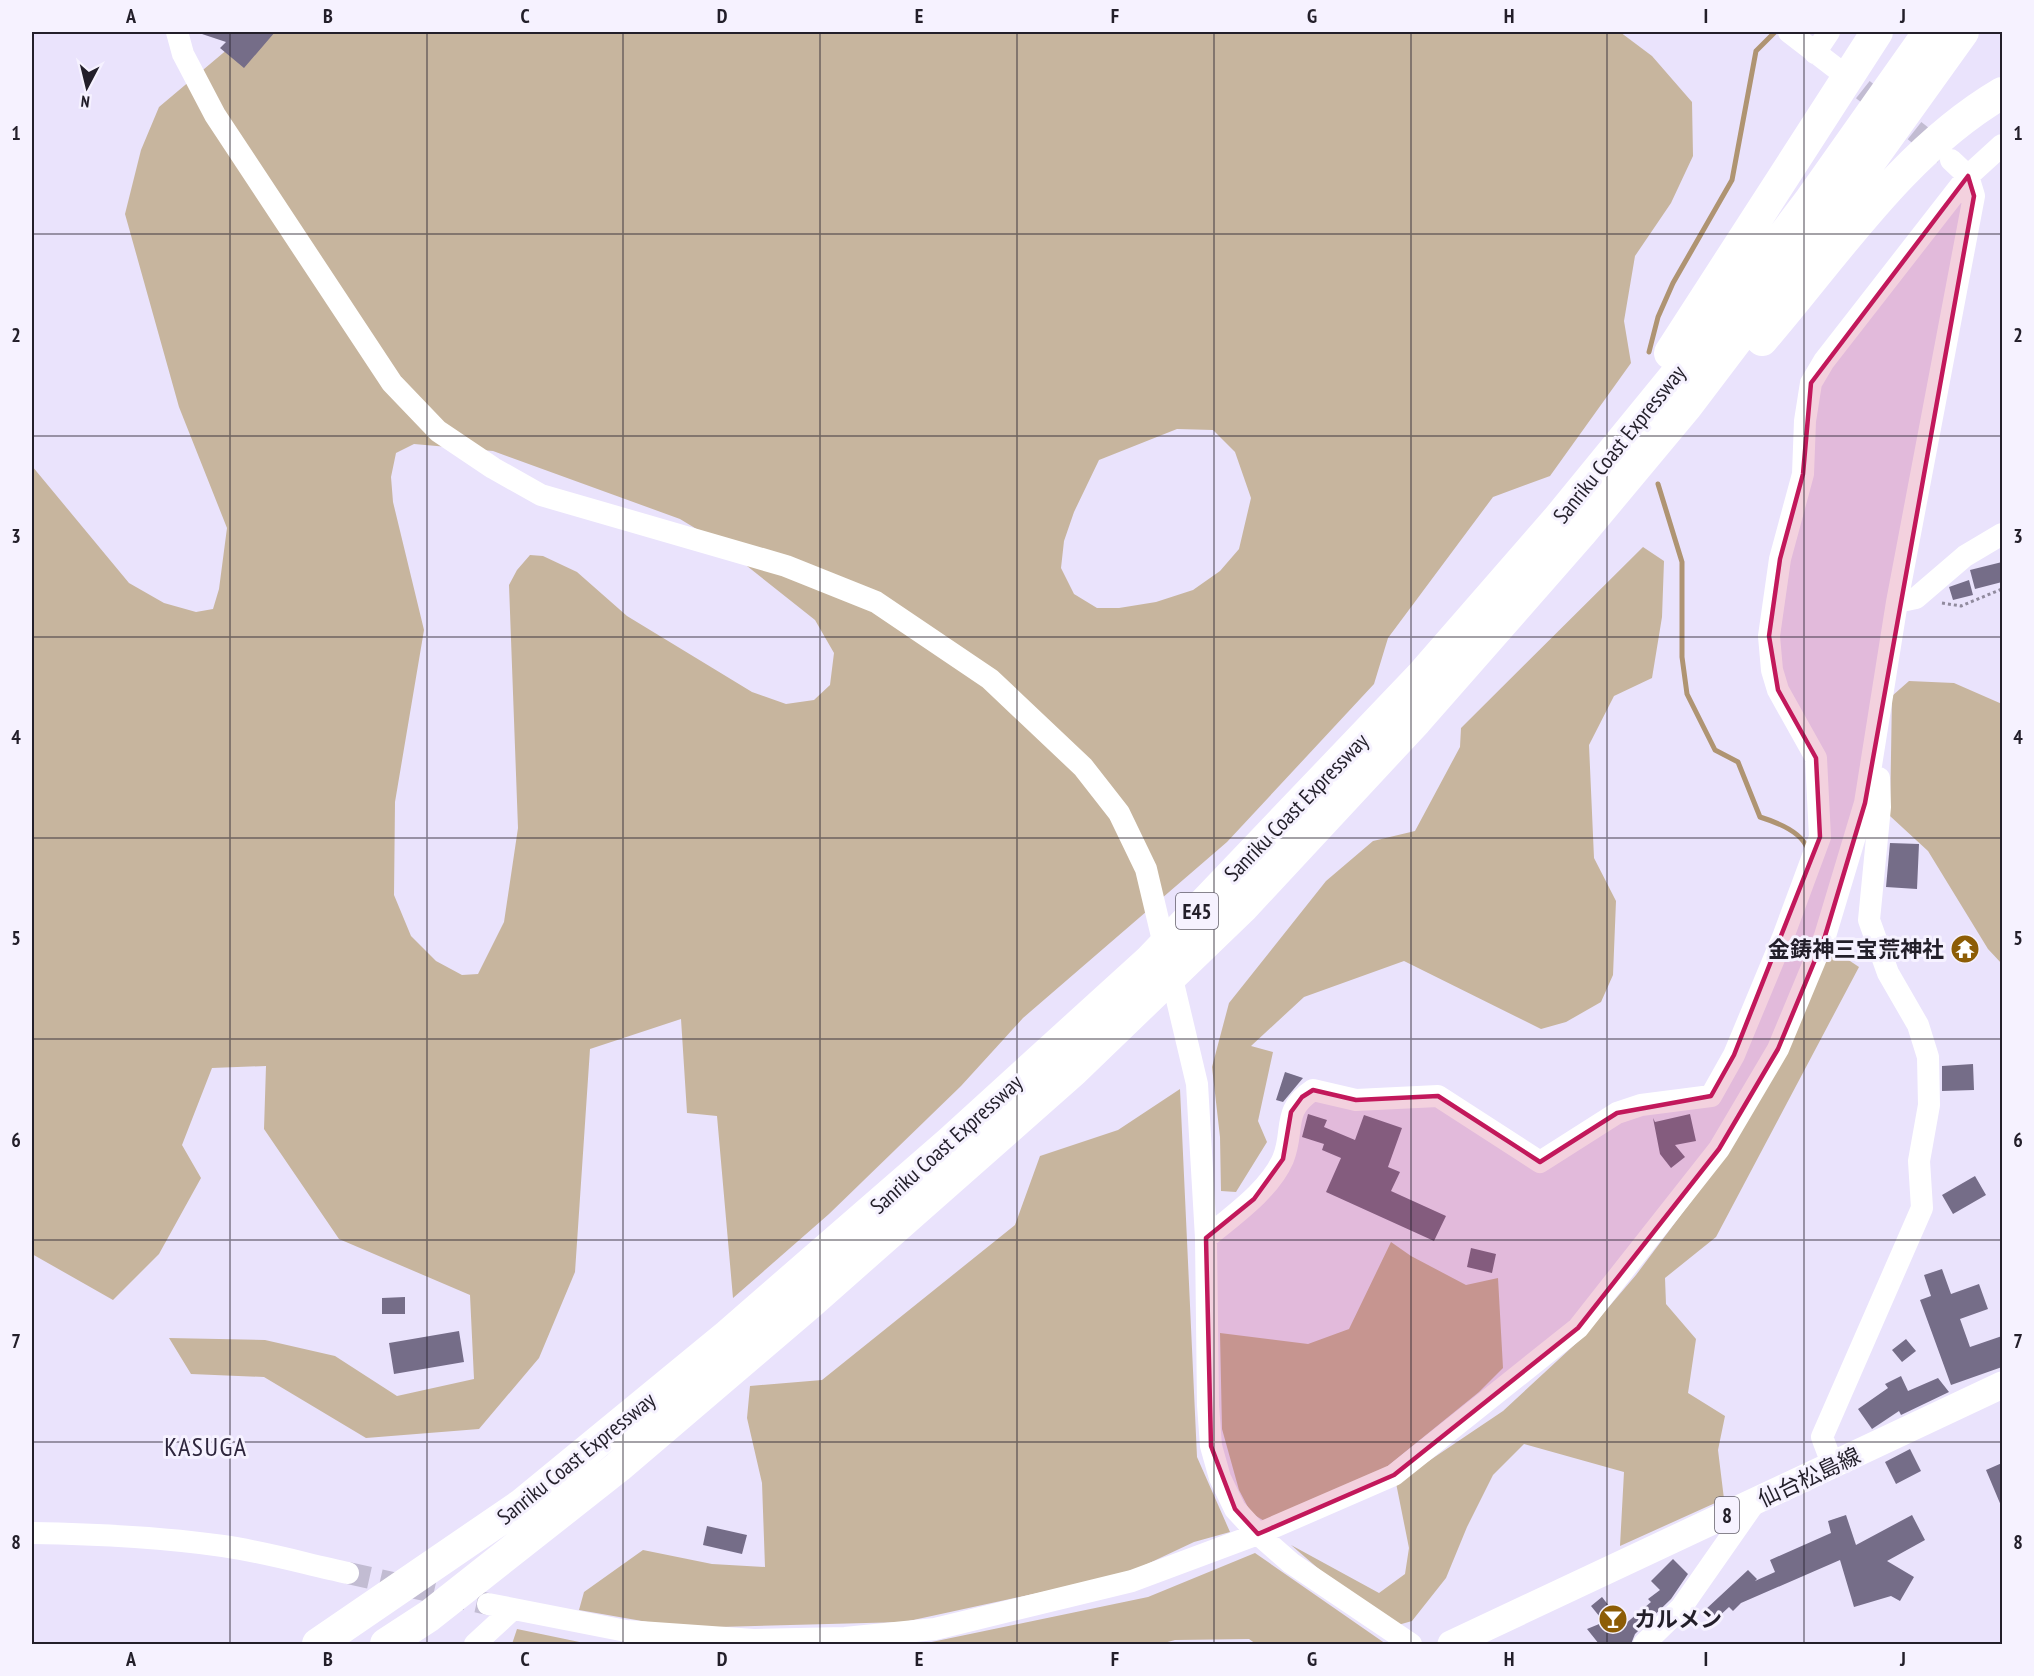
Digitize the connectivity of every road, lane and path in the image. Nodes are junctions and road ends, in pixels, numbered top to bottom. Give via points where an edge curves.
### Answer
1 (177, 32) edge
2 (1789, 32) edge
3 (1829, 32) edge
4 (1877, 32) edge
5 (1929, 32) edge
6 (1963, 32) edge
7 (1815, 53) junction
8 (1837, 69) tunnel mouth
9 (2002, 93) edge
10 (2002, 146) edge
11 (1951, 160) tunnel mouth
12 (1968, 176) junction
13 (1569, 526) junction
14 (2002, 534) edge
15 (2002, 589) edge
16 (1907, 600) junction
17 (1877, 739) junction
18 (1206, 1238) junction
19 (2002, 1385) edge
20 (1833, 1466) junction
21 (1755, 1502) junction
22 (32, 1533) edge
23 (1258, 1534) junction
24 (348, 1573) tunnel mouth
25 (488, 1604) tunnel mouth
26 (375, 1606) junction
27 (513, 1609) junction
28 (292, 1644) edge
29 (318, 1644) edge
30 (386, 1644) edge
31 (475, 1644) edge
32 (1411, 1644) edge
33 (1451, 1644) edge
34 (1644, 1644) edge

1 - 18 street via 183,54 222,125 392,383 438,431 541,495 786,566 876,602 990,679 1083,767 1119,813 1146,869 1197,1084
2 - 7 street
3 - 7 street
4 - 13 highway
5 - 13 highway, Sanriku Coast Expressway / E45 via 1812,198
6 - 13 highway, Sanriku Coast Expressway / E45 via 1686,407
7 - 8 street
9 - 13 highway via 1938,138 1904,171 1710,401
10 - 12 street
11 - 12 street
12 - 16 street via 1974,196
12 - 18 street via 1811,383 1803,474 1780,559 1769,636 1778,690 1816,758 1820,837 1734,1054 1711,1096 1641,1105 1617,1113 1540,1162 1438,1096 1356,1100 1313,1090 1291,1112 1283,1159 1254,1199
13 - 26 highway, Sanriku Coast Expressway / E45 via 1150,960 950,1142 719,1342 521,1505
13 - 30 highway, Sanriku Coast Expressway / E45 via 1416,721 1242,908 1073,1071 618,1467 429,1616
14 - 16 street via 1965,556
15 - 16 path via 1961,606
16 - 17 street
17 - 20 street via 1880,807 1869,920 1888,973 1917,1025 1928,1057 1929,1105 1919,1161 1922,1208 1822,1437
17 - 23 street via 1865,803 1825,936 1778,1048 1719,1149 1578,1328 1394,1475
18 - 23 street via 1206,1366 1211,1446 1235,1509
19 - 20 main road, 仙台松島線 / 8
20 - 21 main road, 仙台松島線 / 8
21 - 33 main road, 仙台松島線 / 8
21 - 34 street via 1681,1608
22 - 24 street via 125,1535 226,1546
23 - 27 street via 1132,1581 935,1629 845,1638 754,1640 626,1631
23 - 32 street via 1318,1582
25 - 27 street
26 - 28 highway
26 - 29 highway, Sanriku Coast Expressway / E45
27 - 31 street

